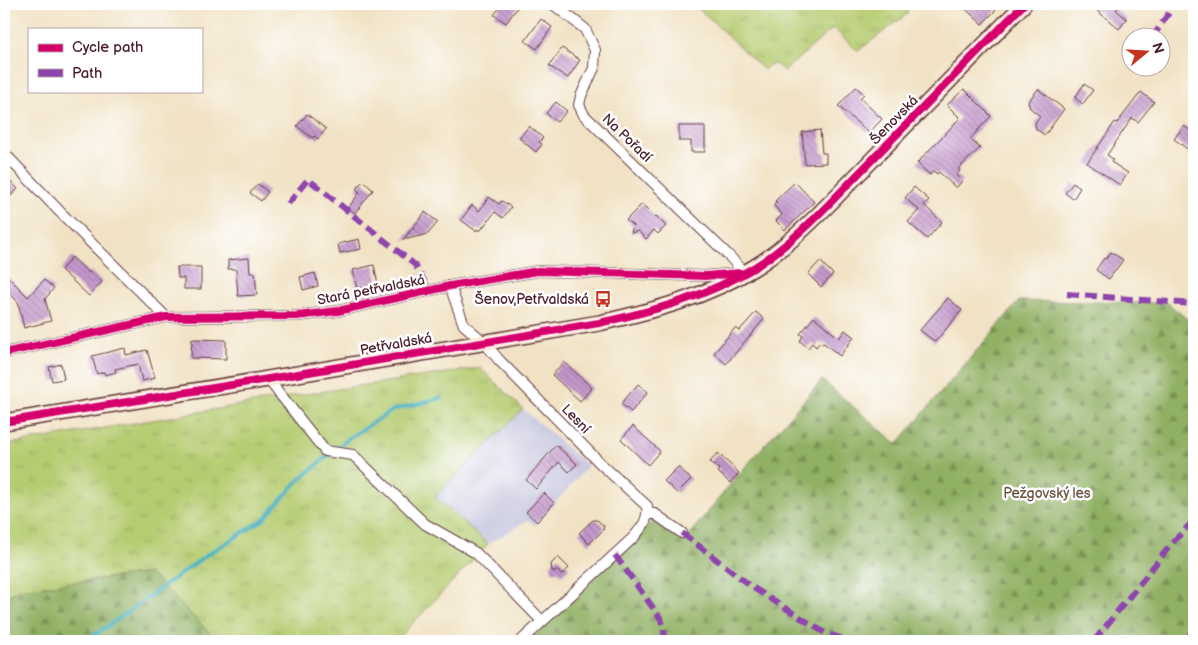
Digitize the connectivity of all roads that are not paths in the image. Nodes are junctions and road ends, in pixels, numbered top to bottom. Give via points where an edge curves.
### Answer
1 (553, 4) edge
2 (1024, 4) edge
3 (4, 154) edge
4 (779, 250) joint
5 (745, 273) junction
6 (450, 286) junction
7 (166, 317) junction
8 (484, 342) junction
9 (4, 353) edge
10 (268, 379) junction
11 (4, 422) edge
12 (648, 514) junction
13 (682, 533) dead end
14 (542, 621) junction
15 (521, 641) edge

1 - 5 street, Na Pořadí via 585,29 595,50 594,68 579,105 584,115
2 - 4 main road, Šenovská via 828,205
3 - 7 street
4 - 5 main road, Petřvaldská
5 - 6 street, Stará petřvaldská via 705,276 538,271
5 - 8 main road, Petřvaldská via 690,299 632,315
6 - 7 street, Stará petřvaldská via 338,311 296,316
6 - 8 street via 464,325
7 - 9 street, Stará petřvaldská
8 - 10 main road, Petřvaldská
8 - 12 street, Lesní via 646,506
10 - 11 main road, Petřvaldská
10 - 14 street via 325,451 353,455 425,524 476,554
12 - 13 street, Lesní via 655,514
12 - 14 street via 634,537
14 - 15 street

